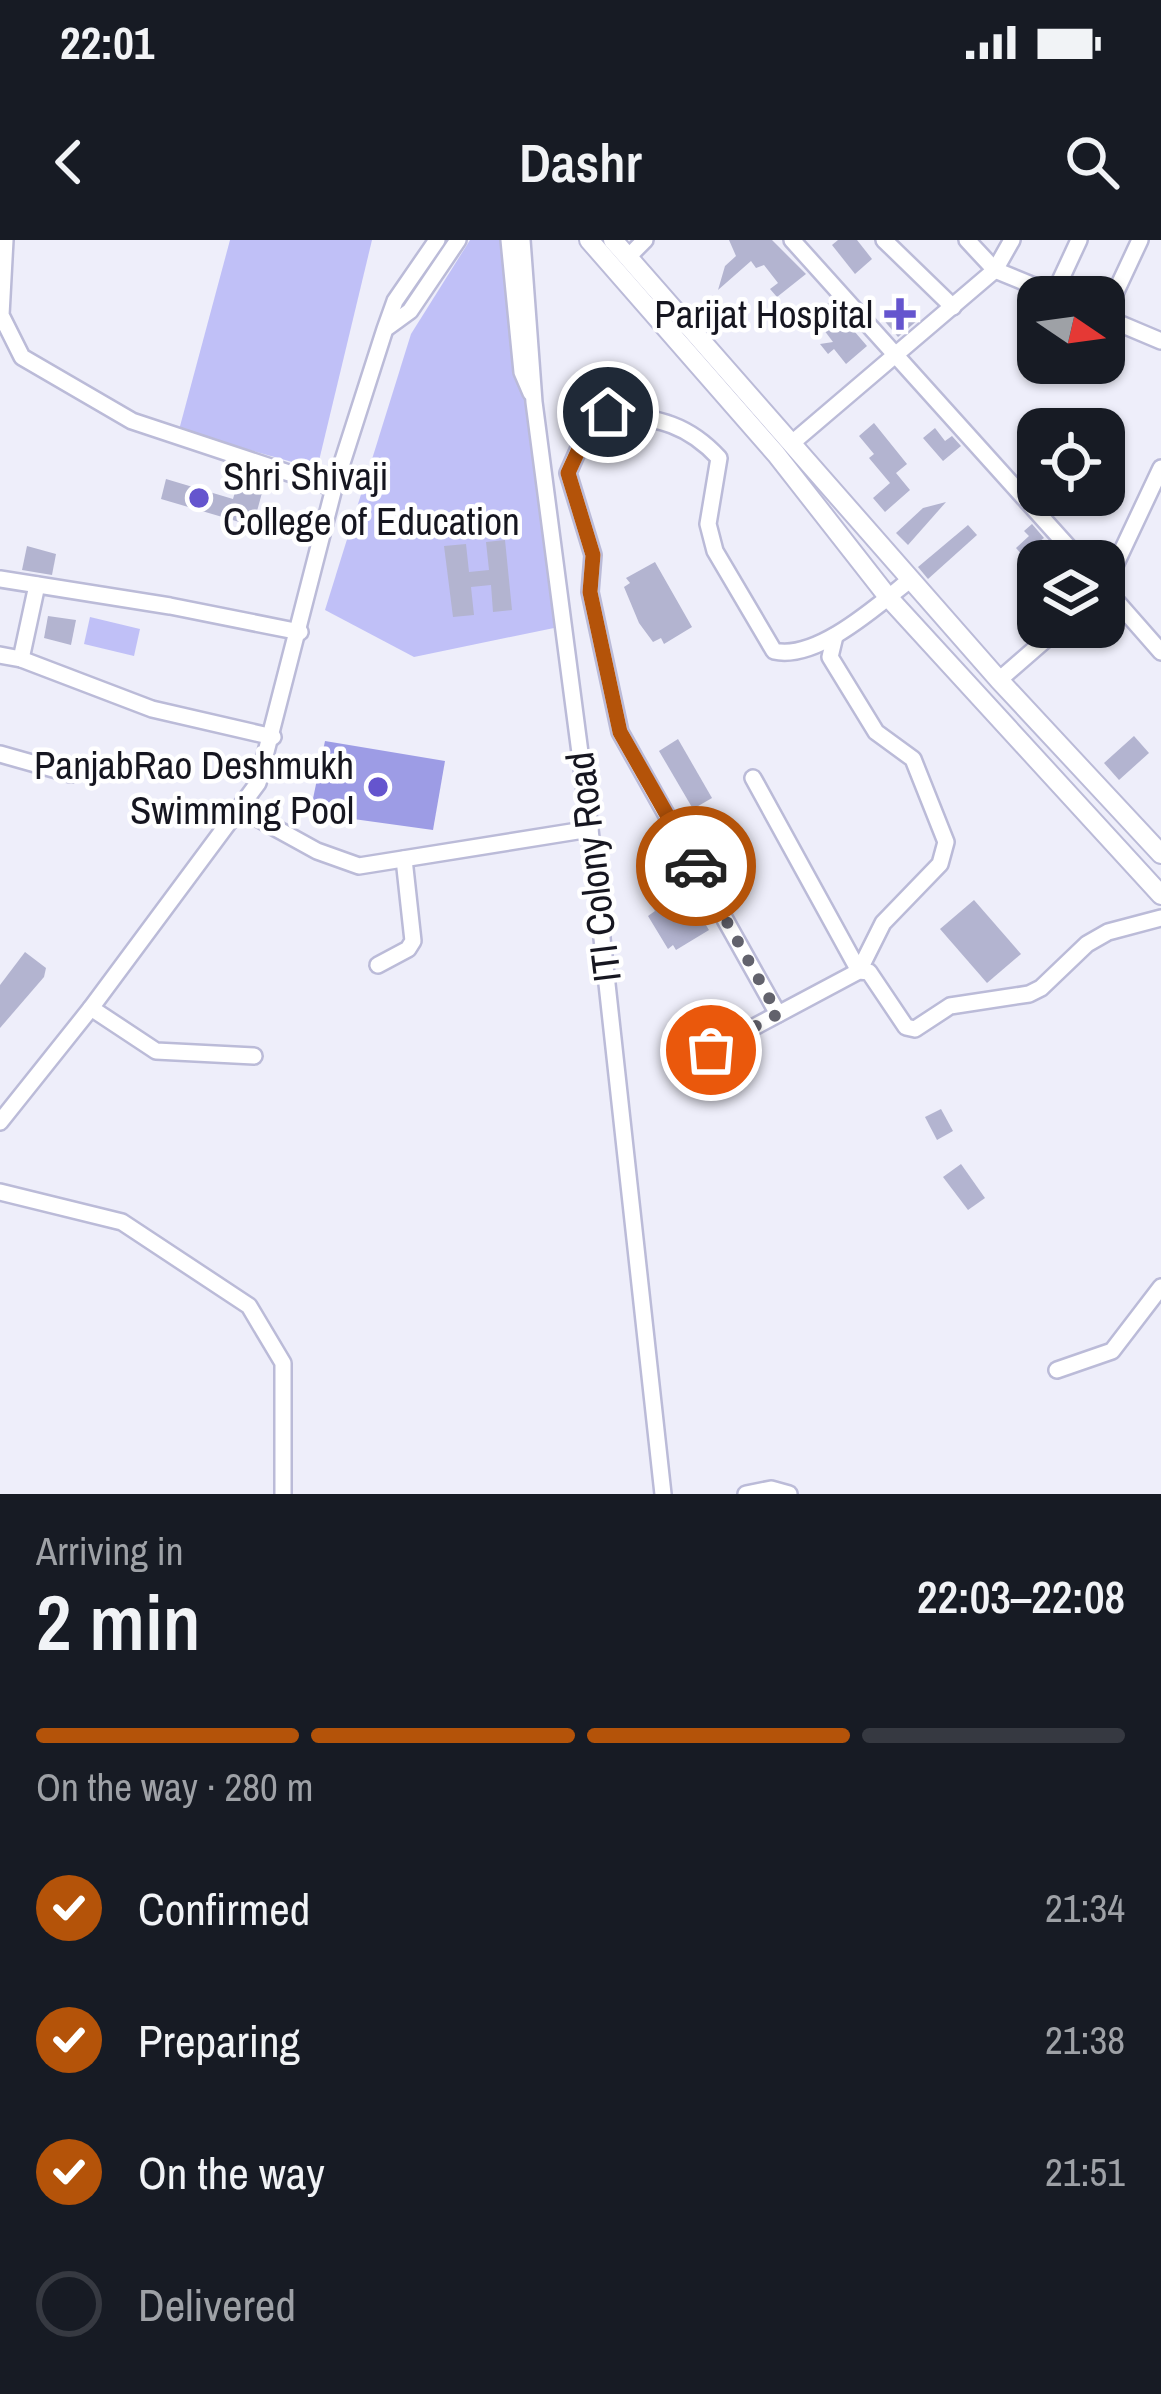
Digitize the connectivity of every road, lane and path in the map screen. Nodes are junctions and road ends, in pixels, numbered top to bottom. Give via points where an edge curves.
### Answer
1 (5, 240) edge
2 (437, 240) edge
3 (458, 240) edge
4 (509, 240) edge
5 (522, 240) edge
6 (589, 240) edge
7 (613, 240) edge
8 (645, 240) edge
9 (793, 240) edge
10 (884, 240) edge
11 (967, 240) edge
12 (1012, 240) edge
13 (1078, 240) edge
14 (1140, 240) edge
15 (628, 257) junction
16 (995, 270) junction
17 (1065, 276) edge
18 (1123, 276) edge
19 (634, 278) junction
20 (1017, 279) edge
21 (952, 307) junction
22 (1125, 323) edge
23 (386, 328) junction
24 (1159, 334) edge
25 (895, 358) junction
26 (534, 402) junction
27 (792, 443) junction
28 (1161, 468) edge
29 (334, 488) junction
30 (1062, 540) edge
31 (1125, 544) edge
32 (0, 579) edge
33 (911, 579) junction
34 (37, 585) junction
35 (888, 597) junction
36 (1125, 611) edge
37 (300, 632) junction
38 (835, 636) junction
39 (1036, 648) edge
40 (1160, 650) edge
41 (0, 656) edge
42 (21, 659) junction
43 (999, 680) junction
44 (273, 737) junction
45 (0, 754) edge
46 (71, 773) dead end
47 (753, 778) dead end
48 (239, 808) junction
49 (590, 829) junction
50 (1161, 854) edge
51 (404, 859) junction
52 (1161, 896) edge
53 (1161, 918) edge
54 (378, 964) dead end
55 (859, 970) junction
56 (91, 1008) junction
57 (778, 1014) junction
58 (254, 1056) dead end
59 (677, 1068) dead end
60 (0, 1122) edge
61 (0, 1192) edge
62 (1161, 1287) edge
63 (1058, 1370) dead end
64 (283, 1494) edge
65 (663, 1494) edge
66 (746, 1494) edge
67 (790, 1494) edge

1 - 29 street via 2,315 22,357 132,421
2 - 23 street
3 - 23 street via 410,311
4 - 26 street via 522,372
5 - 26 street, ITI Colony Road
6 - 19 main road
7 - 15 main road
8 - 15 street
9 - 25 street
10 - 21 street
11 - 16 street
12 - 16 street
13 - 17 street
14 - 18 street
15 - 19 main road
16 - 20 street
16 - 21 street
19 - 27 main road
19 - 35 main road
21 - 25 street
22 - 24 street
23 - 29 street
25 - 27 street
25 - 30 street
26 - 49 street, ITI Colony Road
27 - 33 main road
28 - 31 street
29 - 37 street
32 - 34 street
33 - 35 street
33 - 43 main road
34 - 37 street
34 - 42 street
35 - 38 street
35 - 52 main road
36 - 40 street
37 - 44 street
38 - 55 street via 830,657 876,732 913,760 946,842 940,864 883,922
38 - 57 street via 790,655 774,652 716,551 708,524 719,458 698,436 608,412 583,440 568,473 593,555 590,592 620,732
39 - 43 street
41 - 42 street
42 - 44 street via 152,709
43 - 50 main road
44 - 48 street
45 - 46 street
47 - 55 street
48 - 51 street via 359,866
48 - 56 street
49 - 51 street
49 - 65 street, ITI Colony Road
51 - 54 street via 413,941
53 - 55 street via 1108,932 1029,994 950,1006 914,1029
55 - 57 street
56 - 58 street via 156,1051
56 - 60 street
57 - 59 street
61 - 64 street via 122,1222 249,1306 283,1364
62 - 63 street via 1112,1351
66 - 67 street

